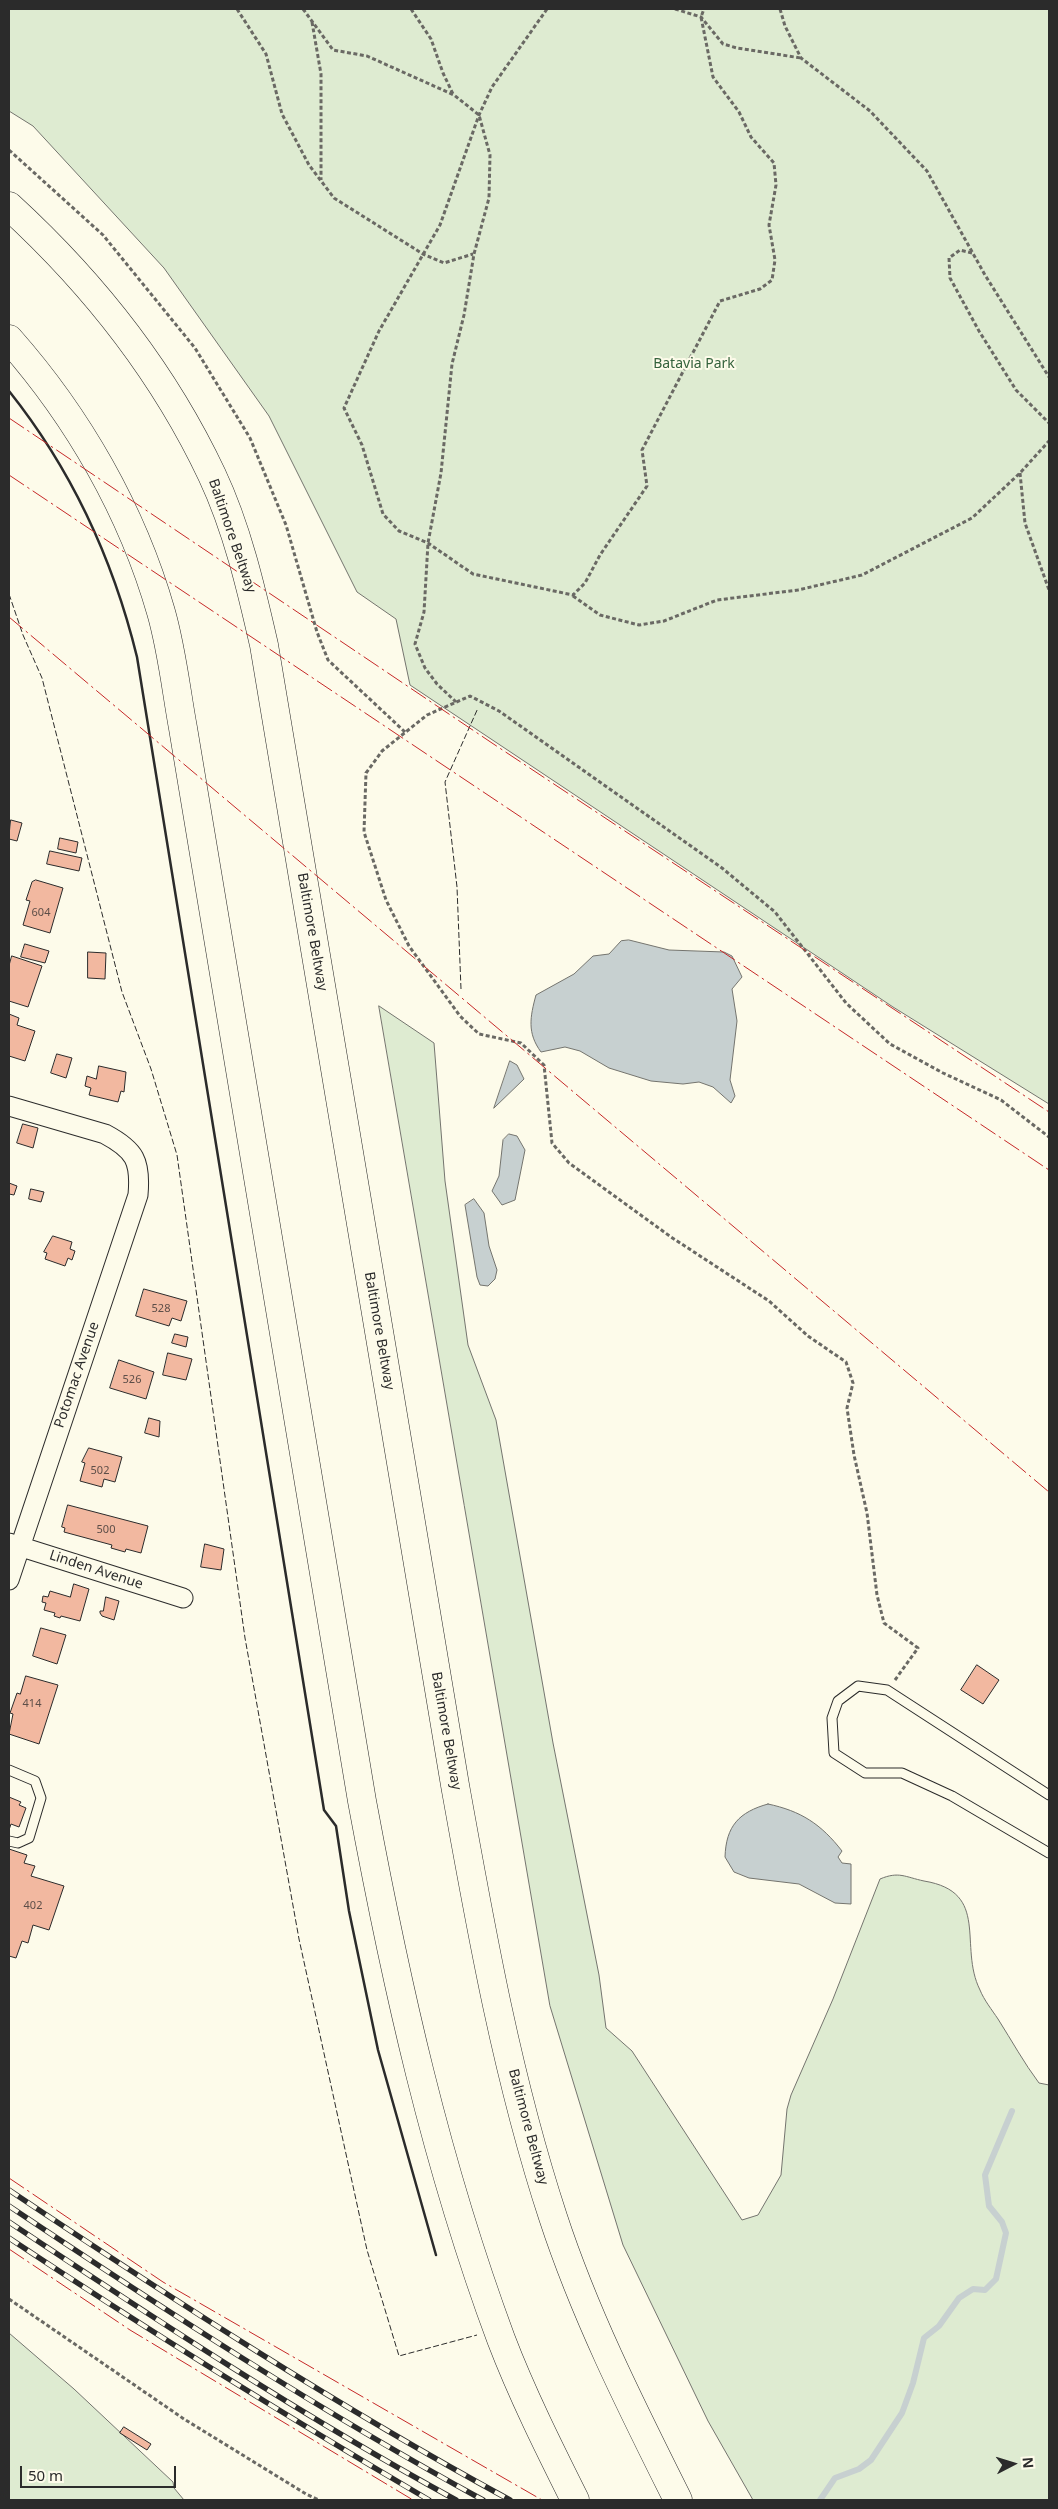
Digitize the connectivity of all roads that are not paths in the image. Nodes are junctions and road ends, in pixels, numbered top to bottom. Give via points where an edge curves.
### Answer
1 (9, 206) edge
2 (9, 339) edge
3 (9, 1106) edge
4 (14, 1544) edge
5 (9, 1580) edge
6 (183, 1598) dead end
7 (9, 1770) edge
8 (1049, 1795) edge
9 (9, 1841) edge
10 (1049, 1853) edge
11 (575, 2500) edge
12 (678, 2500) edge

1 - 12 highway, Baltimore Beltway via 85,281 127,332 162,384 212,476 251,588 264,645 480,1926 516,2086 550,2208 592,2320
2 - 11 highway via 40,373 102,470 139,549 161,613 185,738 362,1801 389,1945 427,2106 466,2239 502,2340
3 - 4 street, Potomac Avenue via 105,1134 127,1147 139,1169 138,1195
4 - 5 street, Potomac Avenue
4 - 6 street, Linden Avenue
7 - 9 lane via 35,1781 41,1798 28,1838 18,1843
8 - 10 lane via 888,1690 858,1686 838,1701 832,1718 834,1753 865,1773 902,1773 952,1796

